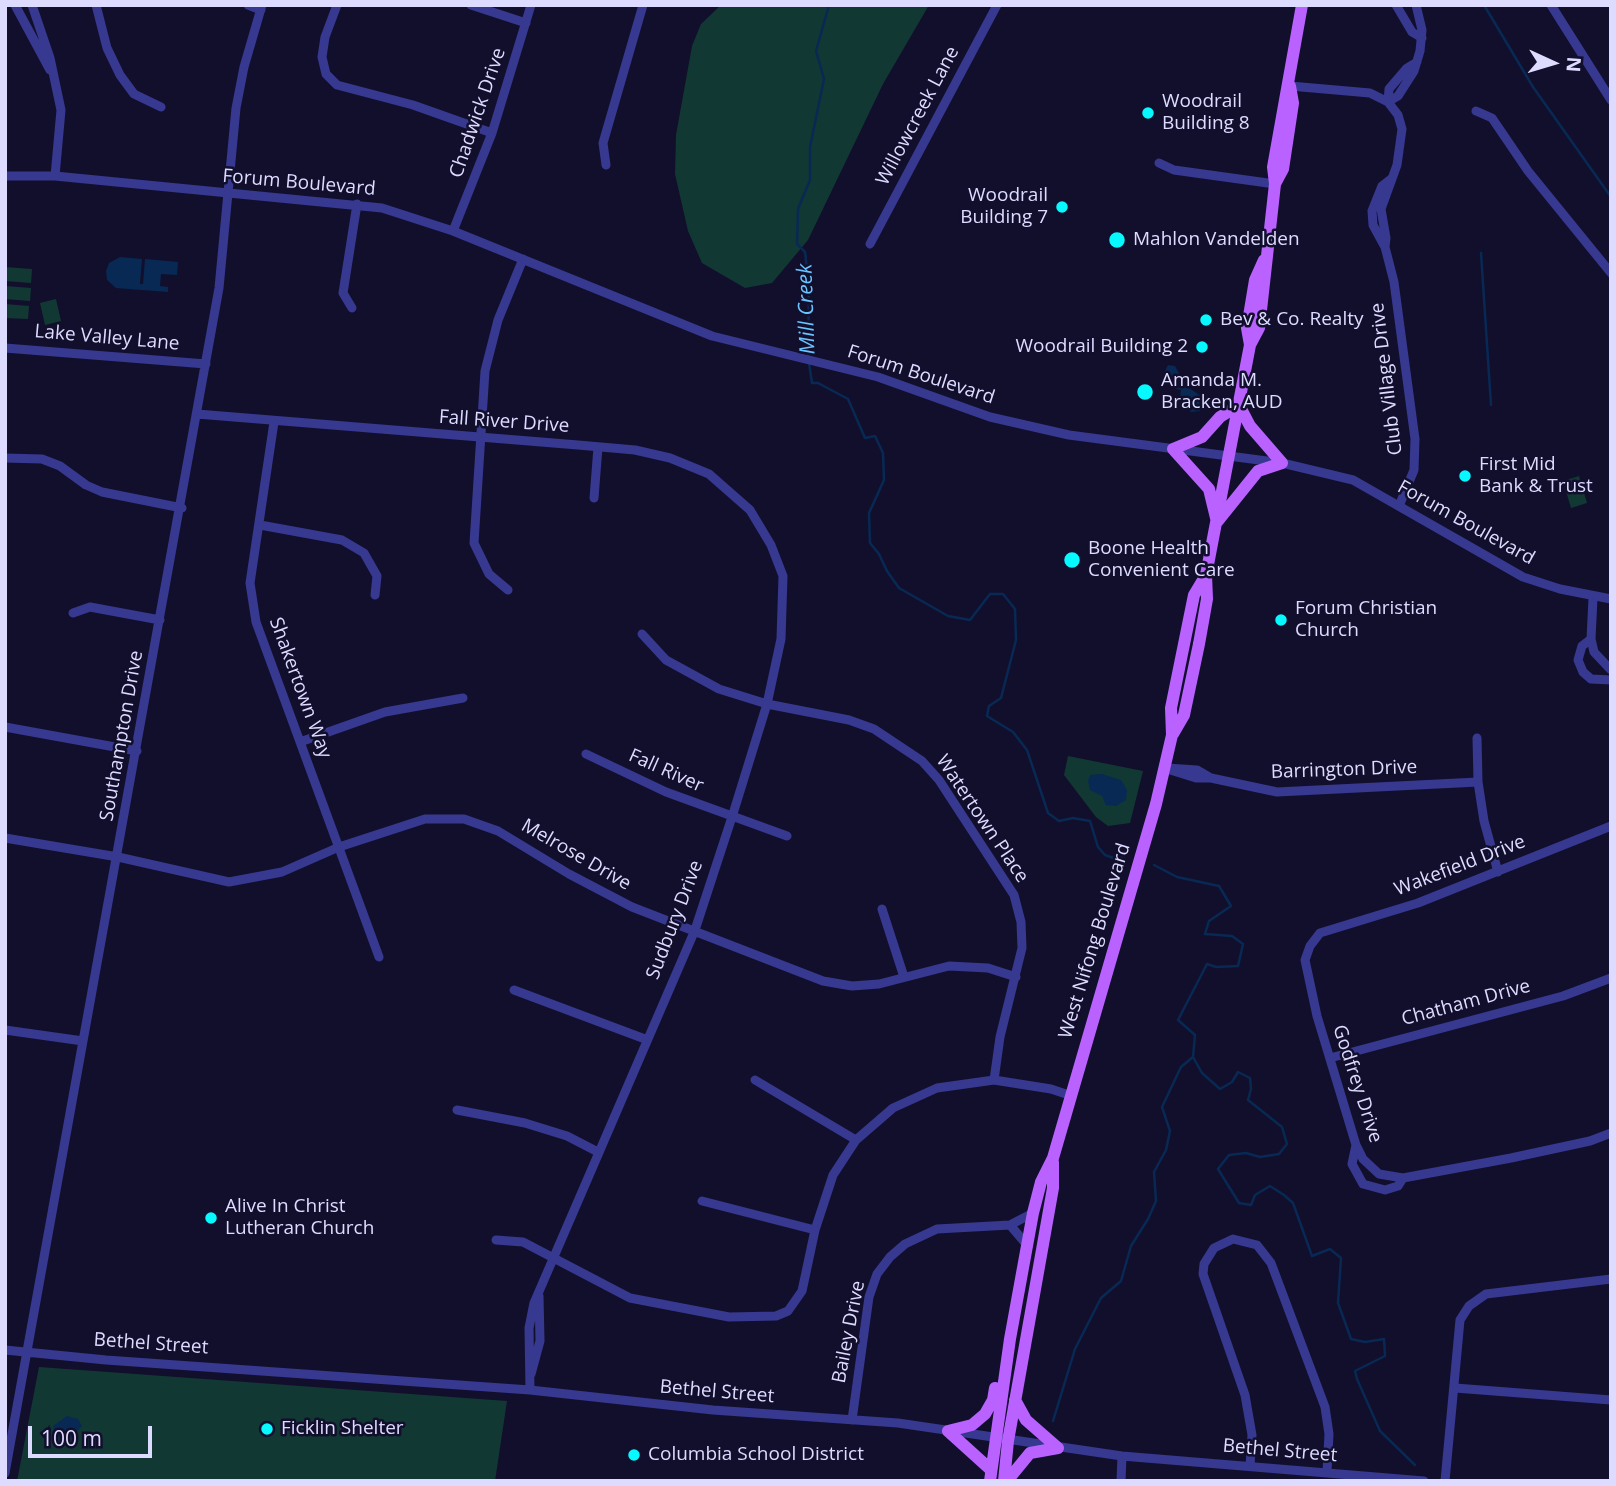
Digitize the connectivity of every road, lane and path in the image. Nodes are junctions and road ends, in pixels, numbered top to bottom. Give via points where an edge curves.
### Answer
1 (15, 5) edge
2 (32, 5) edge
3 (96, 5) edge
4 (248, 5) edge
5 (337, 5) edge
6 (471, 5) edge
7 (531, 5) edge
8 (643, 5) edge
9 (997, 5) edge
10 (1302, 5) edge
11 (1396, 5) edge
12 (1416, 5) edge
13 (1551, 5) edge
14 (261, 8) edge
15 (526, 23) junction
16 (1422, 38) junction
17 (54, 78) junction
18 (1290, 86) junction
19 (1607, 88) edge
20 (1611, 100) edge
21 (1388, 102) junction
22 (162, 107) dead end
23 (1476, 111) dead end
24 (492, 133) junction
25 (1159, 163) dead end
26 (606, 165) dead end
27 (5, 176) edge
28 (55, 176) junction
29 (1275, 184) junction
30 (228, 194) junction
31 (357, 204) junction
32 (453, 231) junction
33 (870, 244) dead end
34 (523, 259) junction
35 (1611, 273) edge
36 (352, 309) dead end
37 (5, 348) edge
38 (206, 364) junction
39 (1239, 405) junction
40 (197, 414) junction
41 (274, 422) junction
42 (481, 438) junction
43 (598, 447) junction
44 (1173, 449) junction
45 (1230, 455) junction
46 (5, 458) edge
47 (1282, 463) junction
48 (594, 498) dead end
49 (1399, 506) junction
50 (181, 508) junction
51 (1217, 522) junction
52 (260, 525) junction
53 (771, 545) joint
54 (1206, 575) junction
55 (508, 590) dead end
56 (375, 595) dead end
57 (1593, 598) junction
58 (1611, 599) edge
59 (73, 613) dead end
60 (160, 620) junction
61 (642, 634) dead end
62 (1591, 639) junction
63 (1185, 640) junction
64 (1611, 670) edge
65 (1611, 680) edge
66 (1189, 689) junction
67 (463, 698) dead end
68 (767, 704) junction
69 (5, 727) edge
70 (1172, 735) junction
71 (1477, 738) dead end
72 (300, 742) junction
73 (137, 751) junction
74 (586, 754) dead end
75 (1164, 768) junction
76 (1478, 782) junction
77 (732, 817) junction
78 (1611, 826) edge
79 (787, 836) dead end
80 (5, 838) edge
81 (339, 847) junction
82 (118, 858) junction
83 (1498, 872) junction
84 (882, 909) dead end
85 (695, 930) junction
86 (1320, 933) joint
87 (379, 957) dead end
88 (904, 977) junction
89 (1016, 977) junction
90 (1611, 978) edge
91 (513, 990) dead end
92 (5, 1030) edge
93 (645, 1039) junction
94 (83, 1041) junction
95 (1330, 1058) junction
96 (755, 1080) dead end
97 (994, 1080) junction
98 (1069, 1095) junction
99 (457, 1110) dead end
100 (1611, 1133) edge
101 (856, 1140) junction
102 (1356, 1145) junction
103 (598, 1152) junction
104 (1053, 1158) junction
105 (1403, 1178) junction
106 (702, 1200) dead end
107 (1033, 1213) junction
108 (1010, 1225) junction
109 (815, 1230) junction
110 (496, 1240) dead end
111 (1027, 1245) junction
112 (554, 1256) junction
113 (1611, 1279) edge
114 (1010, 1339) junction
115 (5, 1350) edge
116 (27, 1352) junction
117 (1455, 1388) junction
118 (530, 1390) junction
119 (1015, 1400) junction
120 (1611, 1400) edge
121 (852, 1420) junction
122 (948, 1431) junction
123 (8, 1436) edge
124 (1001, 1439) junction
125 (1058, 1448) junction
126 (1122, 1456) junction
127 (1250, 1466) junction
128 (1327, 1472) junction
129 (5, 1473) edge
130 (990, 1475) edge
131 (1387, 1479) edge
132 (1006, 1481) edge
133 (1121, 1481) edge
134 (1424, 1481) edge
135 (1446, 1481) edge

1 - 17 street
2 - 17 street
3 - 22 street via 107,48 120,75 134,94
4 - 14 street
5 - 24 street via 322,57 326,74 337,85
6 - 15 street
7 - 15 street, Chadwick Drive
8 - 26 street via 603,143
9 - 33 street, Willowcreek Lane
10 - 18 main road, West Nifong Boulevard
11 - 16 street via 1412,32
12 - 16 street
13 - 19 street
14 - 30 street, Southampton Drive via 236,108
15 - 24 street, Chadwick Drive
16 - 21 street via 1417,62 1398,96
17 - 28 street via 61,110
18 - 21 street via 1370,93
18 - 29 main road, West Nifong Boulevard via 1293,103 1283,169
19 - 20 street
21 - 49 street, Club Village Drive via 1402,129 1397,165 1372,211 1394,282 1415,439 1414,470
23 - 35 street via 1492,118 1569,225
24 - 32 street, Chadwick Drive
25 - 29 street via 1174,170
27 - 28 street, Forum Boulevard
28 - 30 street, Forum Boulevard
29 - 39 main road, West Nifong Boulevard via 1264,259 1264,300
30 - 31 street, Forum Boulevard
30 - 38 street, Southampton Drive
31 - 32 street, Forum Boulevard
31 - 36 street via 343,293
32 - 34 street, Forum Boulevard
34 - 42 street via 491,344
34 - 44 street, Forum Boulevard via 712,336 878,377 990,417 1042,430
37 - 38 street, Lake Valley Lane
38 - 40 street, Southampton Drive
39 - 44 main road via 1202,437
39 - 45 main road, West Nifong Boulevard
39 - 47 main road via 1250,426
40 - 41 street, Fall River Drive
40 - 50 street, Southampton Drive
41 - 42 street, Fall River Drive
41 - 52 street, Shakertown Way
42 - 43 street, Fall River Drive
42 - 55 street via 474,543 489,574
43 - 48 street
43 - 53 street, Fall River Drive via 670,458 709,474 750,510
44 - 45 street, Forum Boulevard
44 - 51 main road via 1209,489
45 - 47 street, Forum Boulevard
45 - 51 main road, West Nifong Boulevard
46 - 50 street via 42,459 102,492
47 - 49 street, Forum Boulevard via 1353,480
47 - 51 main road via 1258,471
49 - 57 street, Forum Boulevard via 1524,577
50 - 60 street, Southampton Drive
51 - 54 main road, West Nifong Boulevard
52 - 56 street via 342,540 364,553 377,576
52 - 72 street, Shakertown Way via 250,583 256,622
53 - 68 street, Sudbury Drive via 783,576 784,609
54 - 63 main road, West Nifong Boulevard via 1195,595
54 - 66 main road, West Nifong Boulevard via 1208,599
57 - 58 street, Forum Boulevard
57 - 62 street
59 - 60 street via 90,607
60 - 73 street, Southampton Drive
61 - 68 street, Watertown Place via 666,660 694,677
62 - 64 street via 1594,652
62 - 65 street via 1582,646 1578,660 1583,672 1591,678
63 - 66 main road via 1189,656 1185,684
63 - 70 main road, West Nifong Boulevard via 1171,708
66 - 70 main road, West Nifong Boulevard via 1184,715
67 - 72 street via 385,712
68 - 77 street, Sudbury Drive
68 - 89 street, Watertown Place via 874,729 922,761 1014,895 1022,948
69 - 73 street
70 - 75 main road, West Nifong Boulevard
71 - 76 street
72 - 81 street, Shakertown Way
73 - 82 street, Southampton Drive
74 - 77 street, Fall River
75 - 76 street, Barrington Drive via 1179,766 1277,792
75 - 98 main road, West Nifong Boulevard
76 - 83 street
77 - 79 street, Fall River
77 - 85 street, Sudbury Drive
78 - 83 street, Wakefield Drive
80 - 82 street, Melrose Drive
81 - 82 street, Melrose Drive via 282,872 229,882
81 - 85 street, Melrose Drive via 425,818 464,819 498,831 632,907
81 - 87 street, Shakertown Way
82 - 94 street, Southampton Drive
83 - 86 street, Wakefield Drive
84 - 88 street
85 - 88 street, Melrose Drive via 823,981 852,986
85 - 93 street, Sudbury Drive
86 - 95 street, Godfrey Drive via 1305,960
88 - 89 street, Melrose Drive via 949,966 988,968
89 - 97 street, Watertown Place
90 - 95 street, Chatham Drive via 1563,996
91 - 93 street
92 - 94 street
93 - 103 street, Sudbury Drive
94 - 116 street, Southampton Drive
95 - 102 street, Godfrey Drive
96 - 101 street
97 - 98 street
97 - 101 street via 937,1088 893,1108
98 - 104 main road, West Nifong Boulevard
99 - 103 street via 525,1123 568,1136
100 - 105 street, Godfrey Drive via 1524,1156
101 - 109 street via 833,1175
102 - 105 street, Godfrey Drive via 1379,1174
102 - 105 street via 1352,1164 1363,1184 1385,1190 1398,1186
103 - 112 street, Sudbury Drive
104 - 107 main road, West Nifong Boulevard
104 - 119 main road, West Nifong Boulevard via 1053,1188
106 - 109 street
107 - 108 street, Bailey Drive
107 - 111 main road, West Nifong Boulevard
108 - 111 street
108 - 121 street, Bailey Drive via 937,1229 890,1257 877,1274 869,1297
109 - 112 street via 796,1303 775,1316 748,1319 630,1298
110 - 112 street via 523,1242
111 - 114 main road, West Nifong Boulevard
112 - 118 street, Sudbury Drive via 529,1328
113 - 117 street via 1486,1294 1469,1306 1460,1320
114 - 122 main road via 1001,1348 993,1400 985,1414 972,1425
114 - 124 main road, West Nifong Boulevard
115 - 116 street, Bethel Street
116 - 118 street, Bethel Street
116 - 123 street, Southampton Drive
117 - 120 street
117 - 135 street
118 - 121 street, Bethel Street
119 - 124 main road, West Nifong Boulevard
119 - 125 main road via 1026,1420
121 - 122 street, Bethel Street
122 - 124 street, Bethel Street
122 - 130 main road
123 - 129 street, Southampton Drive
124 - 125 street, Bethel Street
124 - 130 main road, West Nifong Boulevard
124 - 132 main road, West Nifong Boulevard
125 - 126 street, Bethel Street
125 - 132 main road via 1030,1452
126 - 127 street, Bethel Street
126 - 133 street
127 - 128 street, Bethel Street
127 - 128 street via 1252,1435 1245,1395 1203,1274 1209,1254 1233,1239 1257,1245 1271,1263 1325,1407
128 - 131 street, Bethel Street
131 - 134 street, Bethel Street

